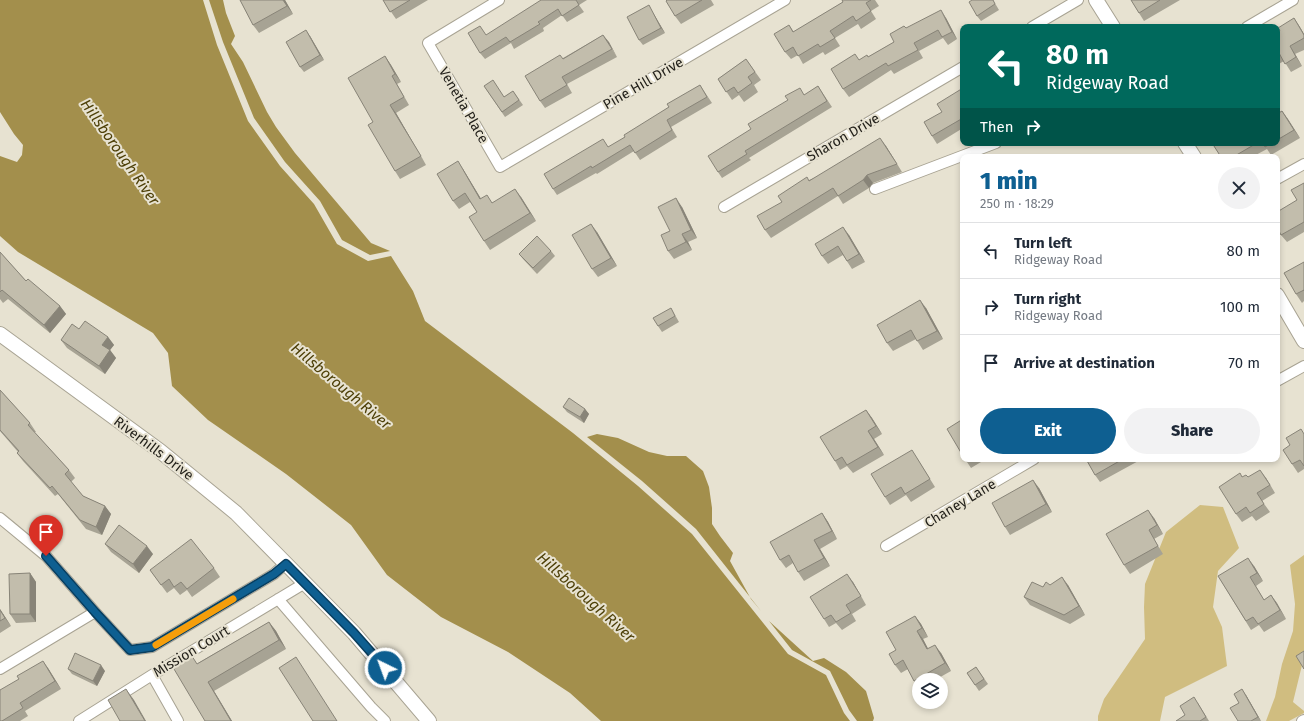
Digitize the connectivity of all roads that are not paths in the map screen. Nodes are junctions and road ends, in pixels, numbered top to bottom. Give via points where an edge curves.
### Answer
1 (499, 0) edge
2 (785, 0) edge
3 (1078, 0) edge
4 (1096, 0) edge
5 (1292, 0) edge
6 (1037, 24) edge
7 (1110, 24) edge
8 (1252, 24) edge
9 (960, 69) edge
10 (988, 146) edge
11 (967, 154) edge
12 (960, 157) edge
13 (1304, 164) edge
14 (500, 167) joint
15 (1280, 177) edge
16 (875, 189) dead end
17 (724, 207) dead end
18 (1280, 300) edge
19 (0, 334) edge
20 (1304, 341) edge
21 (1304, 366) edge
22 (1280, 379) edge
23 (1029, 462) edge
24 (0, 518) edge
25 (886, 546) dead end
26 (286, 564) junction
27 (301, 579) junction
28 (278, 599) junction
29 (95, 612) junction
30 (0, 669) edge
31 (152, 675) junction
32 (79, 721) edge
33 (178, 721) edge
34 (385, 721) edge
35 (428, 721) edge

1 - 14 street, Venetia Place via 428,43
2 - 14 street, Pine Hill Drive
3 - 6 street
4 - 7 street
5 - 8 street
9 - 17 street, Sharon Drive
10 - 11 street
12 - 16 street
13 - 15 street
18 - 20 street
19 - 26 street, Riverhills Drive via 160,451 236,513
21 - 22 street
23 - 25 street, Chaney Lane
24 - 29 street via 46,556
26 - 27 street, Riverhills Drive
26 - 29 street via 274,574 152,647 130,650
27 - 28 street, Mission Court
27 - 35 street, Riverhills Drive via 354,633
28 - 31 street, Mission Court
28 - 34 street
29 - 30 street
31 - 32 street, Mission Court
31 - 33 street

